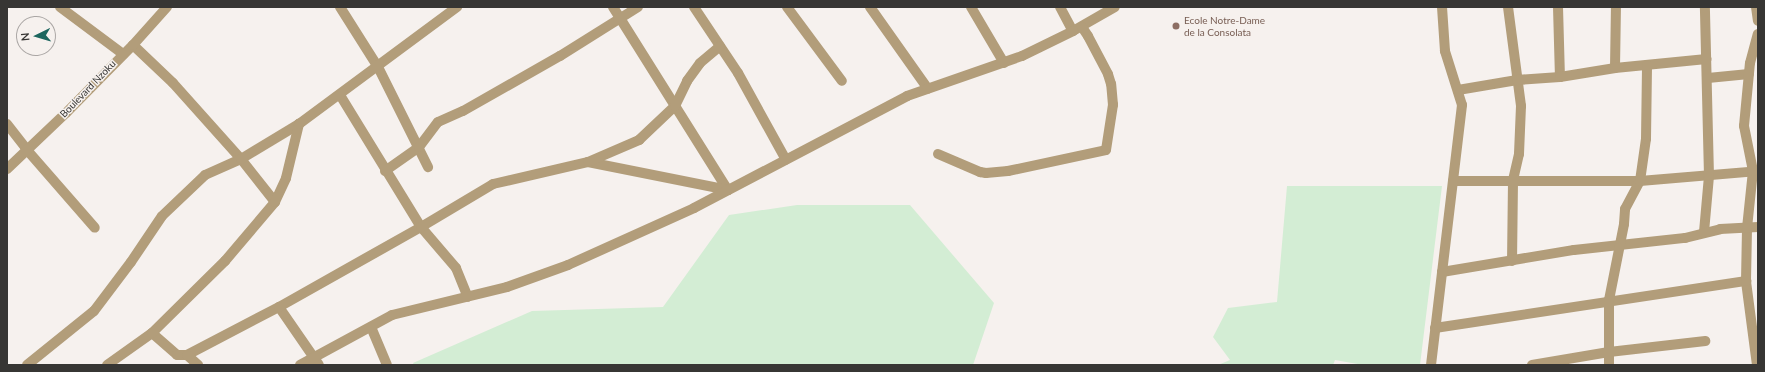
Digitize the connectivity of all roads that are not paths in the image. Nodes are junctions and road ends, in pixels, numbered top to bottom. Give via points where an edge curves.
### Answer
1 (60, 7) edge
2 (167, 7) edge
3 (340, 7) edge
4 (456, 7) edge
5 (613, 7) edge
6 (638, 7) edge
7 (694, 7) edge
8 (787, 7) edge
9 (870, 7) edge
10 (971, 7) edge
11 (1060, 7) edge
12 (1114, 7) edge
13 (1442, 7) edge
14 (1508, 7) edge
15 (1558, 7) edge
16 (1616, 7) edge
17 (1705, 7) edge
18 (1756, 7) edge
19 (620, 18) junction
20 (1758, 21) edge
21 (1077, 29) junction
22 (1758, 37) edge
23 (133, 45) junction
24 (720, 46) junction
25 (123, 54) junction
26 (1707, 59) junction
27 (1004, 63) junction
28 (1647, 65) junction
29 (378, 67) junction
30 (1615, 68) junction
31 (1749, 74) junction
32 (1560, 77) junction
33 (1708, 78) junction
34 (1517, 80) junction
35 (842, 81) dead end
36 (928, 89) junction
37 (1458, 90) junction
38 (340, 94) junction
39 (675, 106) junction
40 (7, 124) edge
41 (299, 124) junction
42 (1753, 146) edge
43 (419, 147) junction
44 (27, 150) junction
45 (938, 154) dead end
46 (241, 159) junction
47 (786, 160) junction
48 (588, 162) junction
49 (428, 167) dead end
50 (7, 169) edge
51 (385, 171) junction
52 (1756, 171) edge
53 (1709, 176) junction
54 (1453, 181) junction
55 (1513, 181) junction
56 (1640, 181) junction
57 (728, 190) junction
58 (1754, 197) edge
59 (275, 202) junction
60 (421, 227) junction
61 (1758, 227) edge
62 (95, 228) dead end
63 (1747, 228) junction
64 (1704, 232) junction
65 (1619, 246) junction
66 (1512, 261) junction
67 (1442, 272) junction
68 (1746, 281) junction
69 (468, 297) junction
70 (1609, 300) junction
71 (279, 307) junction
72 (371, 327) junction
73 (1435, 328) junction
74 (152, 333) junction
75 (1705, 341) dead end
76 (1609, 352) junction
77 (187, 355) junction
78 (317, 361) edge
79 (27, 365) edge
80 (107, 365) edge
81 (198, 365) edge
82 (300, 365) edge
83 (387, 365) edge
84 (1431, 365) edge
85 (1532, 365) edge
86 (1609, 365) edge
87 (1756, 365) edge

1 - 25 street
2 - 23 street, Boulevard Nzoku
3 - 29 street
4 - 29 street
5 - 19 street
6 - 19 street
7 - 24 street
8 - 35 street
9 - 36 street
10 - 27 street
11 - 21 street
12 - 21 street
13 - 37 street via 1446,51
14 - 34 street
15 - 32 street
16 - 30 street
17 - 26 street
18 - 20 street
19 - 39 street
19 - 43 street via 546,64 463,111 438,122
21 - 27 street
21 - 45 street via 1092,42 1111,84 1113,104 1106,150 1008,171 986,173
22 - 31 street
23 - 25 street, Boulevard Nzoku
23 - 46 street via 173,83
24 - 39 street via 700,63 687,80
24 - 47 street via 738,73
25 - 44 street, Boulevard Nzoku
26 - 28 street
26 - 33 street
27 - 36 street
28 - 30 street
28 - 56 street via 1646,139
29 - 38 street
29 - 43 street
30 - 32 street
31 - 33 street
31 - 42 street via 1744,126
32 - 34 street
33 - 53 street
34 - 37 street
34 - 55 street via 1521,106 1519,154
36 - 47 street via 908,96
37 - 54 street via 1462,105
38 - 41 street
38 - 51 street
39 - 48 street via 639,140
39 - 57 street
40 - 44 street
41 - 46 street
41 - 59 street via 286,178
42 - 52 street
43 - 49 street
43 - 51 street
44 - 50 street, Boulevard Nzoku
44 - 62 street
46 - 59 street
46 - 79 street via 205,175 167,211 94,311
47 - 57 street
48 - 57 street
48 - 60 street via 493,184
51 - 60 street
52 - 53 street
52 - 58 street
53 - 56 street
53 - 64 street
54 - 55 street
54 - 67 street
55 - 56 street
55 - 66 street
56 - 65 street via 1625,209
57 - 69 street via 568,265 507,287
58 - 63 street
59 - 74 street via 225,261
60 - 69 street via 456,268
60 - 71 street
61 - 63 street
63 - 64 street
63 - 68 street
64 - 65 street via 1685,238
65 - 66 street via 1574,250
65 - 70 street
66 - 67 street
67 - 73 street
68 - 70 street
68 - 87 street
69 - 72 street via 392,315
70 - 73 street
70 - 76 street
71 - 77 street
71 - 78 street
72 - 78 street
72 - 83 street
73 - 84 street
74 - 77 street via 177,355
74 - 80 street
75 - 76 street
76 - 85 street
76 - 86 street
77 - 81 street
78 - 82 street

